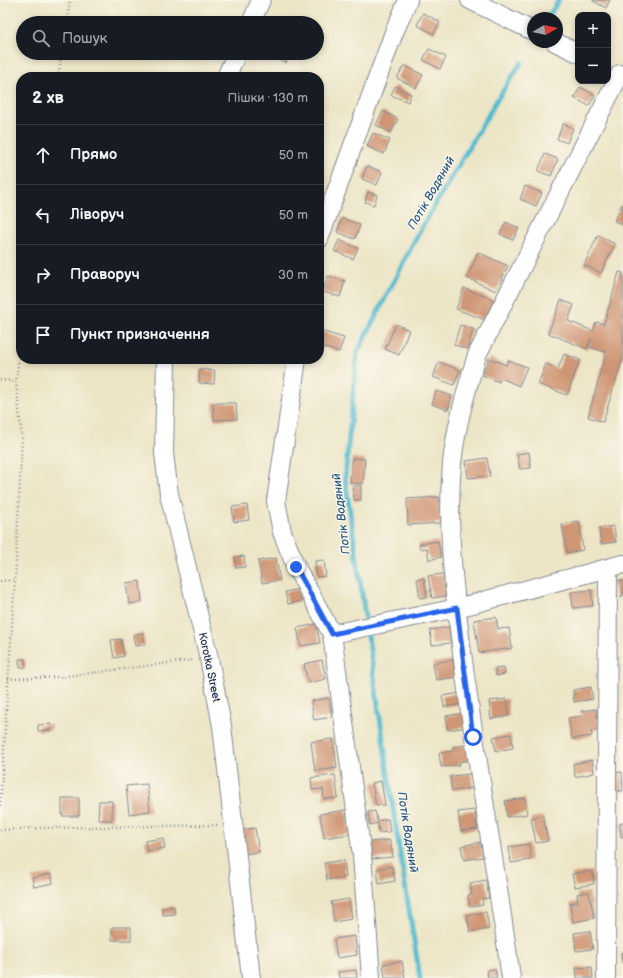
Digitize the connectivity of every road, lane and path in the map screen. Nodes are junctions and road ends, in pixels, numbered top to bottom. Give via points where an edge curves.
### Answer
1 (70, 0) edge
2 (261, 0) edge
3 (408, 0) edge
4 (470, 0) edge
5 (68, 16) edge
6 (254, 16) edge
7 (527, 28) edge
8 (563, 46) edge
9 (575, 52) edge
10 (61, 60) edge
11 (234, 60) edge
12 (59, 72) edge
13 (228, 72) edge
14 (617, 73) edge
15 (324, 225) edge
16 (18, 364) edge
17 (166, 364) edge
18 (296, 364) edge
19 (0, 380) edge
20 (16, 381) junction
21 (615, 566) edge
22 (15, 580) junction
23 (0, 581) edge
24 (457, 608) junction
25 (332, 634) junction
26 (209, 658) junction
27 (8, 679) junction
28 (0, 806) edge
29 (234, 825) junction
30 (0, 830) edge
31 (251, 978) edge
32 (371, 978) edge
33 (511, 978) edge
34 (606, 978) edge

1 - 5 path
2 - 6 street
3 - 15 street
4 - 7 street
8 - 9 street
10 - 12 path
11 - 13 street
14 - 24 street via 477,355 466,390 452,462 450,498 450,535
16 - 20 path
17 - 26 street, Korotka Street via 164,453 169,494
18 - 25 street via 276,501 282,532 296,567
19 - 20 path
20 - 22 path via 22,439
21 - 24 street
21 - 34 street
22 - 23 path
22 - 27 path
24 - 25 street
24 - 33 street via 473,737
25 - 32 street via 362,854
26 - 27 path via 59,677
26 - 29 street, Korotka Street via 222,726
27 - 28 path
29 - 30 path
29 - 31 street, Korotka Street

